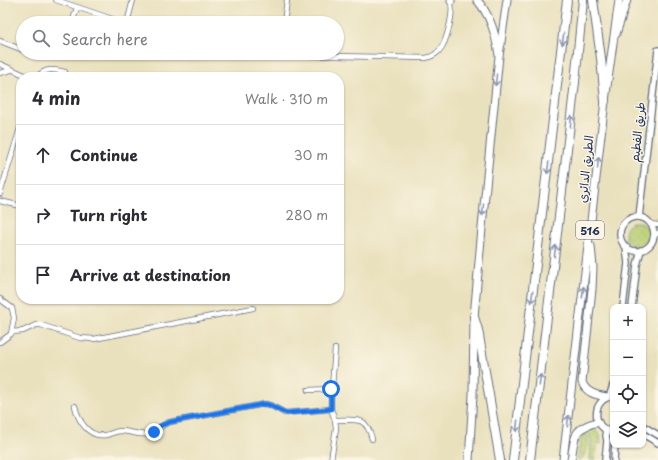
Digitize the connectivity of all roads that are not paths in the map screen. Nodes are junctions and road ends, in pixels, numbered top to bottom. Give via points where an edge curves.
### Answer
1 (56, 0) edge
2 (133, 0) edge
3 (287, 0) edge
4 (451, 0) edge
5 (477, 0) edge
6 (507, 0) edge
7 (567, 0) edge
8 (583, 0) edge
9 (592, 0) edge
10 (619, 0) edge
11 (627, 0) edge
12 (77, 8) junction
13 (74, 16) edge
14 (103, 16) edge
15 (127, 16) edge
16 (285, 16) edge
17 (0, 41) edge
18 (613, 42) junction
19 (16, 47) edge
20 (658, 50) edge
21 (344, 56) edge
22 (499, 56) junction
23 (0, 64) edge
24 (10, 70) junction
25 (0, 72) edge
26 (16, 72) edge
27 (42, 72) edge
28 (65, 72) dead end
29 (605, 101) junction
30 (16, 141) edge
31 (1, 188) edge
32 (0, 194) edge
33 (0, 201) edge
34 (16, 205) edge
35 (640, 217) junction
36 (650, 224) junction
37 (658, 225) edge
38 (656, 235) edge
39 (590, 236) junction
40 (626, 247) junction
41 (641, 250) junction
42 (0, 299) edge
43 (623, 304) edge
44 (632, 304) edge
45 (254, 308) dead end
46 (474, 317) junction
47 (12, 332) junction
48 (0, 342) edge
49 (335, 349) dead end
50 (331, 389) junction
51 (308, 390) dead end
52 (609, 397) edge
53 (75, 406) dead end
54 (331, 409) junction
55 (336, 420) junction
56 (598, 422) junction
57 (646, 428) edge
58 (605, 429) junction
59 (610, 431) edge
60 (658, 435) edge
61 (646, 436) edge
62 (372, 439) dead end
63 (658, 443) edge
64 (616, 448) edge
65 (331, 460) edge
66 (469, 460) edge
67 (500, 460) edge
68 (513, 460) edge
69 (530, 460) edge
70 (563, 460) edge
71 (571, 460) edge
72 (605, 460) edge
73 (614, 460) edge

1 - 12 street
2 - 15 street
3 - 16 street
4 - 21 street via 452,9 447,35 434,56 426,58
5 - 22 main road via 491,21
6 - 22 main road
7 -> 68 highway
69 -> 8 highway, الطريق الدائري / 516
9 - 29 highway, 516
10 - 18 main road, الطريق الدائري / 516
11 - 18 main road
12 - 13 street
12 - 14 street
17 - 19 street
18 - 29 main road, الطريق الدائري / 516
20 - 35 street, طريق الفطيم
22 -> 46 main road
23 - 24 street
24 - 25 street
24 - 26 street
27 - 28 street
39 -> 29 main road, الطريق الدائري / 516
30 - 31 street
31 - 32 street
33 - 34 street
35 - 36 street
35 - 40 street via 627,220 620,230 622,242
36 - 37 street
36 - 38 street
38 - 41 street via 649,245
39 - 52 main road via 593,278 582,382 589,392
70 -> 39 main road, الطريق الدائري / 516
40 - 41 street
40 - 43 street via 628,263
41 - 44 street
42 - 47 street via 13,310
45 - 47 street via 94,339 80,338 41,325 26,331
46 - 66 main road
46 - 67 highway
47 - 48 street
49 - 50 street
50 - 51 street
50 - 54 street
52 - 56 street via 597,408
53 - 54 street via 87,429 102,435 120,431 148,434 170,422 265,404 287,413
54 - 55 street
55 - 62 street via 354,419 362,422 368,428
55 - 65 street
56 - 58 street
56 - 71 main road via 585,426 577,433
57 - 60 street
58 - 59 street
58 - 72 street
61 - 63 street
64 - 73 street

